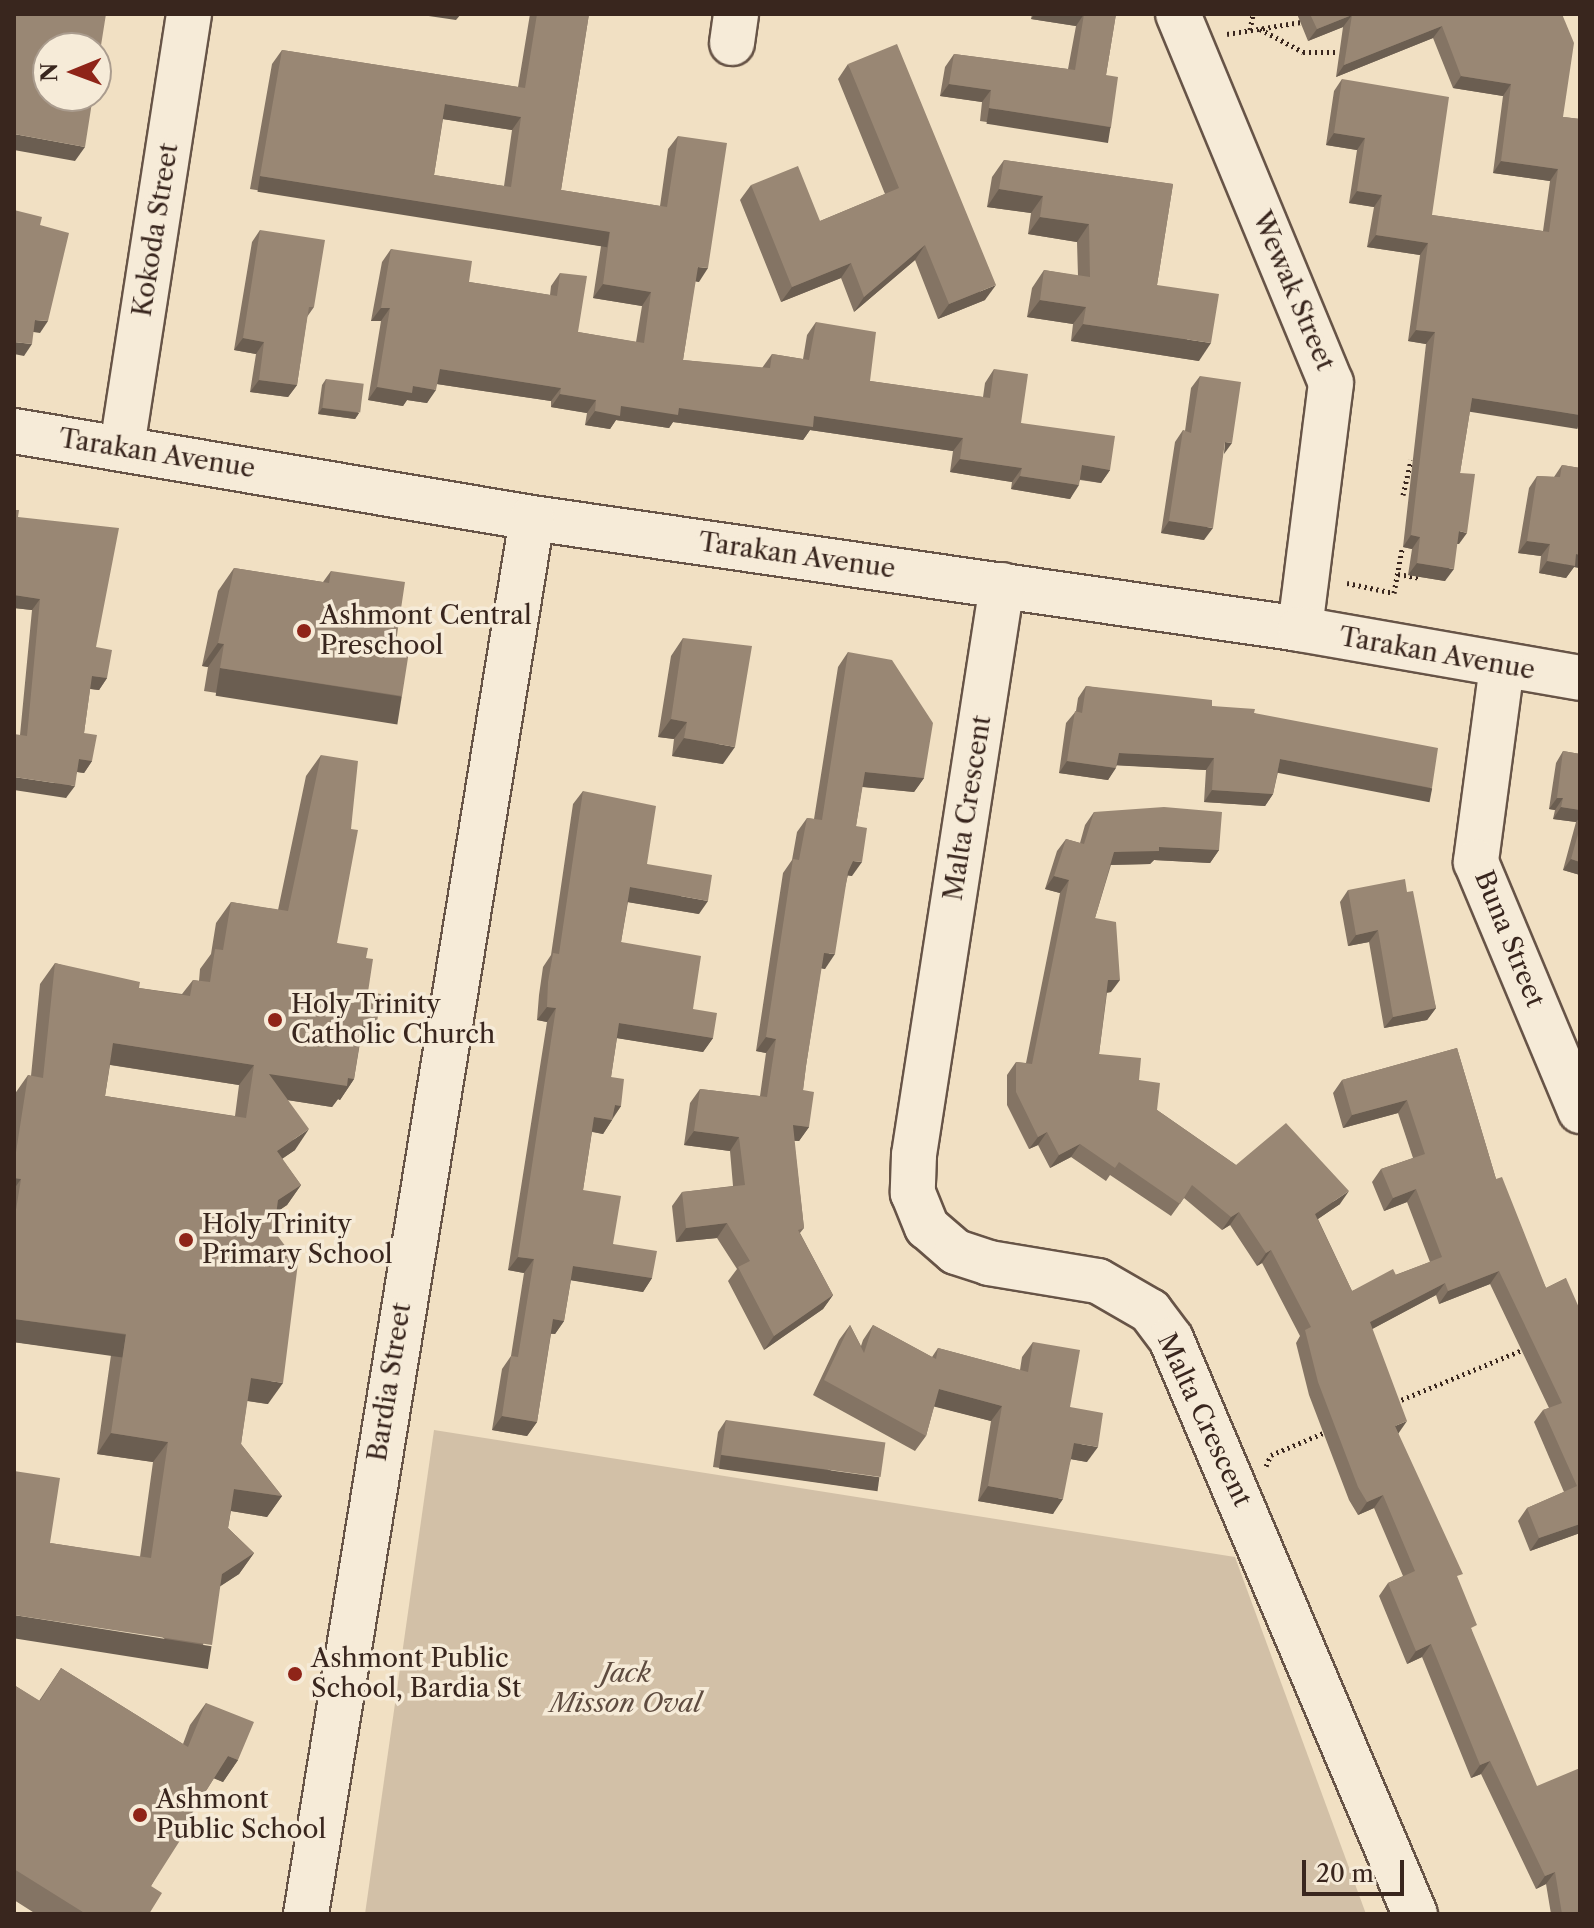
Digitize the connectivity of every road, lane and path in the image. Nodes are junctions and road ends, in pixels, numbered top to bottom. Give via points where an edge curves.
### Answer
1 (189, 14) edge
2 (1253, 14) edge
3 (1301, 22) dead end
4 (1183, 27) edge
5 (1259, 29) junction
6 (1250, 30) junction
7 (1338, 52) dead end
8 (14, 431) edge
9 (122, 447) junction
10 (1411, 460) dead end
11 (1403, 495) dead end
12 (532, 518) junction
13 (1402, 549) dead end
14 (1398, 574) junction
15 (1348, 576) dead end
16 (1420, 578) edge
17 (1002, 585) junction
18 (1300, 629) junction
19 (1502, 666) junction
20 (1580, 678) edge
21 (1580, 1111) edge
22 (1536, 1344) edge
23 (1389, 1406) edge
24 (1345, 1424) edge
25 (1239, 1493) junction
26 (306, 1914) edge
27 (1415, 1914) edge

1 - 9 street, Kokoda Street
2 - 6 path
3 - 5 path
4 - 6 path
4 - 18 street, Wewak Street via 1331,383
5 - 6 path
5 - 7 path via 1303,52
8 - 9 street, Tarakan Avenue
9 - 12 street, Tarakan Avenue
10 - 11 path
12 - 17 street, Tarakan Avenue
12 - 26 street, Bardia Street
13 - 14 path
14 - 15 path via 1394,593 1347,585
14 - 16 path
17 - 18 street, Tarakan Avenue
17 - 25 street, Malta Crescent via 914,1155 913,1193 927,1227 956,1252 989,1263 1098,1281 1150,1311 1176,1350
18 - 19 street, Tarakan Avenue
19 - 20 street, Tarakan Avenue
19 - 21 street, Buna Street via 1476,862
22 - 23 path
24 - 25 path via 1271,1455 1256,1484
25 - 27 street, Malta Crescent

